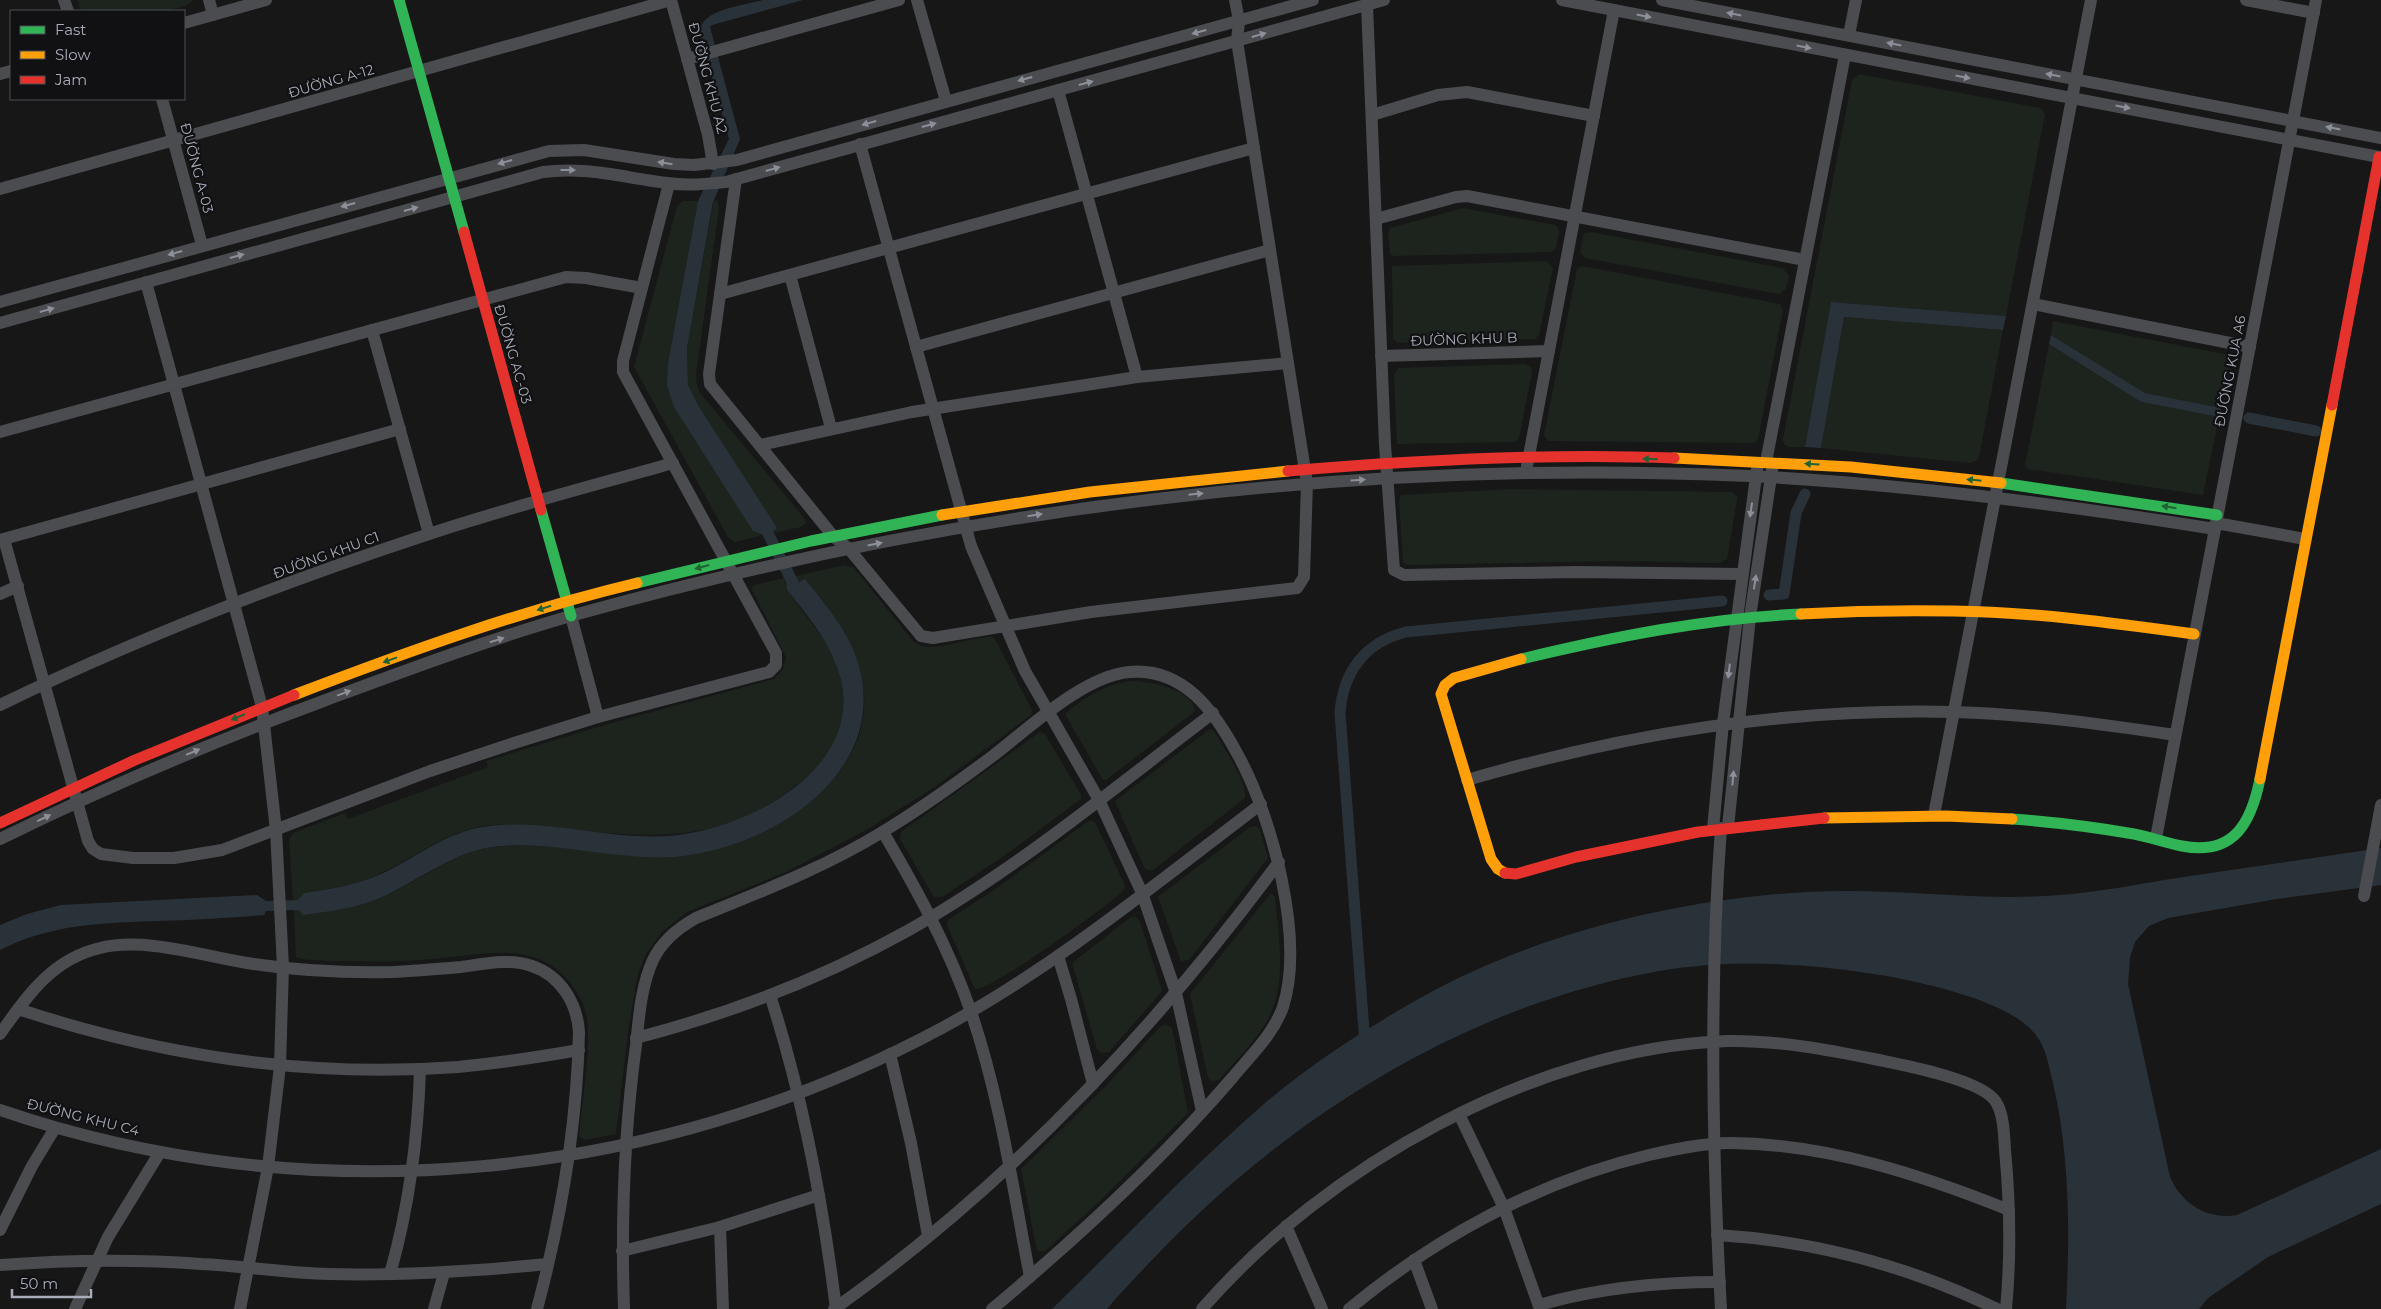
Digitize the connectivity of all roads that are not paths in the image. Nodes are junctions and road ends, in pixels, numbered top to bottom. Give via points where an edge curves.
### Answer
1 (209, 0) edge
2 (266, 0) edge
3 (399, 0) edge
4 (671, 0) edge
5 (900, 0) edge
6 (917, 0) edge
7 (1235, 0) edge
8 (1314, 0) edge
9 (1384, 0) edge
10 (1562, 0) edge
11 (1662, 0) edge
12 (1856, 0) edge
13 (2091, 0) edge
14 (2246, 0) edge
15 (2316, 0) edge
16 (1367, 5) junction
17 (1614, 10) junction
18 (2314, 13) junction
19 (213, 15) junction
20 (1238, 21) junction
21 (185, 23) edge
22 (1849, 35) junction
23 (1237, 41) junction
24 (1845, 55) junction
25 (687, 59) junction
26 (419, 72) junction
27 (2076, 80) junction
28 (1058, 90) junction
29 (2073, 98) junction
30 (162, 100) edge
31 (946, 101) junction
32 (1372, 115) junction
33 (1594, 116) junction
34 (2294, 120) junction
35 (2381, 138) edge
36 (2290, 139) junction
37 (174, 140) junction
38 (860, 144) junction
39 (1254, 148) junction
40 (2380, 157) edge
41 (713, 164) junction
42 (448, 178) junction
43 (731, 181) junction
44 (670, 184) junction
45 (0, 189) edge
46 (1087, 194) junction
47 (453, 197) junction
48 (1574, 217) junction
49 (1376, 219) junction
50 (202, 245) junction
51 (888, 248) junction
52 (1270, 250) junction
53 (1805, 260) junction
54 (790, 275) junction
55 (146, 282) junction
56 (642, 288) junction
57 (1114, 293) junction
58 (720, 294) junction
59 (482, 300) junction
60 (0, 302) edge
61 (2033, 304) junction
62 (0, 323) edge
63 (372, 330) junction
64 (916, 347) junction
65 (2250, 347) junction
66 (1549, 351) junction
67 (1380, 356) junction
68 (1288, 363) junction
69 (1137, 377) junction
70 (174, 384) junction
71 (932, 409) junction
72 (831, 428) junction
73 (400, 429) junction
74 (0, 432) edge
75 (760, 445) junction
76 (1528, 459) junction
77 (1766, 462) junction
78 (673, 464) junction
79 (1387, 464) junction
80 (1305, 469) junction
81 (1526, 473) junction
82 (1756, 476) junction
83 (1770, 477) junction
84 (1389, 479) junction
85 (1999, 482) junction
86 (1307, 483) junction
87 (202, 484) junction
88 (1996, 497) junction
89 (538, 500) junction
90 (960, 512) junction
91 (2216, 522) junction
92 (964, 527) junction
93 (429, 534) junction
94 (833, 536) junction
95 (2, 539) edge
96 (2305, 539) junction
97 (849, 549) junction
98 (726, 560) junction
99 (733, 574) junction
100 (1742, 574) junction
101 (18, 586) junction
102 (0, 594) edge
103 (567, 602) junction
104 (234, 604) junction
105 (1975, 610) junction
106 (571, 616) junction
107 (1750, 616) junction
108 (1736, 618) junction
109 (1004, 626) junction
110 (2194, 634) junction
111 (44, 683) junction
112 (0, 704) edge
113 (262, 706) junction
114 (1954, 712) junction
115 (1212, 713) junction
116 (1048, 714) junction
117 (598, 717) junction
118 (1738, 721) junction
119 (265, 723) junction
120 (1723, 723) junction
121 (2175, 735) junction
122 (1466, 780) junction
123 (74, 788) junction
124 (1099, 800) junction
125 (78, 803) junction
126 (1261, 804) junction
127 (2381, 810) edge
128 (1934, 815) junction
129 (0, 823) edge
130 (1720, 828) junction
131 (276, 830) junction
132 (883, 832) junction
133 (2156, 838) junction
134 (0, 839) edge
135 (1279, 862) junction
136 (1142, 893) junction
137 (2364, 896) dead end
138 (932, 917) junction
139 (1058, 956) junction
140 (283, 968) junction
141 (1176, 993) junction
142 (770, 996) junction
143 (18, 1009) junction
144 (971, 1011) junction
145 (0, 1034) edge
146 (636, 1038) junction
147 (1712, 1042) junction
148 (578, 1050) junction
149 (890, 1054) junction
150 (280, 1066) junction
151 (420, 1069) junction
152 (1093, 1084) junction
153 (798, 1094) junction
154 (0, 1110) edge
155 (1202, 1111) junction
156 (1458, 1114) junction
157 (55, 1128) junction
158 (1713, 1144) junction
159 (625, 1145) junction
160 (160, 1152) junction
161 (569, 1156) junction
162 (1008, 1166) junction
163 (268, 1167) junction
164 (413, 1171) junction
165 (819, 1195) junction
166 (1504, 1208) junction
167 (2010, 1210) junction
168 (1286, 1226) junction
169 (720, 1227) junction
170 (0, 1230) edge
171 (1717, 1235) junction
172 (928, 1236) junction
173 (622, 1250) junction
174 (96, 1260) junction
175 (1414, 1260) junction
176 (548, 1264) junction
177 (0, 1266) edge
178 (249, 1268) junction
179 (444, 1273) junction
180 (390, 1274) junction
181 (1030, 1277) junction
182 (1720, 1282) junction
183 (1540, 1307) edge
184 (74, 1309) edge
185 (240, 1309) edge
186 (434, 1309) edge
187 (537, 1309) edge
188 (624, 1309) edge
189 (723, 1309) edge
190 (835, 1309) edge
191 (992, 1309) edge
192 (1202, 1309) edge
193 (1322, 1309) edge
194 (1349, 1309) edge
195 (1432, 1309) edge
196 (1721, 1309) edge
197 (1997, 1309) edge
198 (2006, 1309) edge

1 - 19 street
2 - 19 street
3 - 26 street, ĐƯỜNG AC-03
4 - 25 street, ĐƯỜNG KHU A2
4 - 26 street, ĐƯỜNG A-12
5 - 25 street
6 - 31 street
7 - 20 street
8 - 20 street
9 - 16 street
10 - 17 street
22 -> 11 street
12 - 22 street
13 - 27 street
14 - 18 street
15 - 18 street, ĐƯỜNG KUA A6
23 -> 16 street
16 - 32 street
17 -> 24 street
17 - 33 street
18 - 34 street, ĐƯỜNG KUA A6
19 - 21 street
20 - 23 street
20 -> 31 street
27 -> 22 street
28 -> 23 street
23 - 39 street
24 -> 29 street
24 - 53 street
25 - 41 street, ĐƯỜNG KHU A2
26 - 37 street, ĐƯỜNG A-12
26 - 42 street, ĐƯỜNG AC-03
27 - 29 street
27 - 34 street
38 -> 28 street
28 - 46 street
29 -> 36 street
29 - 61 street
30 - 37 street, ĐƯỜNG A-03
31 -> 41 street
32 - 33 street via 1438,95 1467,92
32 - 49 street
33 - 48 street
35 -> 34 street
34 - 36 street, ĐƯỜNG KUA A6
36 - 40 street
36 - 65 street, ĐƯỜNG KUA A6
37 - 45 street, ĐƯỜNG A-12
37 - 50 street, ĐƯỜNG A-03
43 -> 38 street
38 - 51 street
39 - 46 street
39 - 52 street
40 - 96 street
41 -> 42 street via 674,164 605,152 565,150 532,154
42 - 47 street, ĐƯỜNG AC-03
42 -> 50 street
43 - 44 street
43 - 58 street
47 -> 44 street via 529,175 560,170 594,171
44 - 56 street
46 - 51 street
46 - 57 street
55 -> 47 street
47 - 59 street, ĐƯỜNG AC-03
48 - 49 street via 1461,196
48 - 53 street
48 - 66 street
49 - 67 street
50 -> 60 street
51 - 54 street
51 - 64 street
52 - 57 street
52 - 68 street
53 - 77 street
54 - 58 street
54 - 72 street
62 -> 55 street
55 - 70 street
56 - 59 street via 572,277
56 - 78 street via 623,372
57 - 64 street
57 - 69 street
58 - 75 street via 709,381
59 - 63 street
59 - 89 street, ĐƯỜNG AC-03
61 - 65 street
61 - 85 street
63 - 70 street
63 - 73 street
64 - 71 street
65 - 91 street, ĐƯỜNG KUA A6
66 - 67 street, ĐƯỜNG KHU B
66 - 76 street
67 - 79 street
68 - 69 street
68 - 80 street
69 - 71 street
70 - 74 street
70 - 87 street
71 - 72 street
71 - 90 street
72 - 75 street
73 - 87 street
73 - 93 street
75 - 94 street
77 -> 76 street
76 - 79 street
76 - 81 street
77 - 82 street
77 - 83 street
85 -> 77 street
78 - 89 street, ĐƯỜNG KHU C1
78 - 98 street
79 - 80 street
79 - 84 street
80 - 86 street
80 - 90 street via 1122,488
81 - 82 street
81 - 84 street
82 - 83 street
82 -> 100 street
83 - 88 street
107 -> 83 street
86 -> 84 street
84 - 100 street via 1393,566 1400,574
85 - 88 street
91 -> 85 street
92 -> 86 street via 1149,499
86 - 109 street via 1304,577 1297,588 1138,606
87 - 95 street
87 - 104 street
88 - 91 street
88 - 105 street
89 - 93 street, ĐƯỜNG KHU C1
89 - 103 street, ĐƯỜNG AC-03
90 - 92 street
90 - 94 street
91 - 96 street
91 - 110 street, ĐƯỜNG KUA A6
97 -> 92 street
92 - 109 street
93 - 104 street, ĐƯỜNG KHU C1
94 - 97 street
94 - 98 street
95 - 101 street
96 - 133 street via 2256,799 2250,816 2231,839 2210,847 2193,847
97 - 99 street
97 - 109 street via 924,637
98 - 99 street
98 -> 103 street
99 - 106 street
99 - 117 street via 776,653 777,662 773,670
100 - 108 street
101 - 102 street
101 - 111 street
103 - 106 street, ĐƯỜNG AC-03
103 -> 113 street
104 - 111 street, ĐƯỜNG KHU C1
104 - 113 street
105 - 107 street via 1854,610
105 - 110 street via 2088,619
105 - 114 street
106 - 117 street, ĐƯỜNG AC-03
119 -> 106 street via 424,664
107 - 108 street
107 - 118 street
108 -> 120 street
108 - 122 street via 1586,644 1448,681 1442,690 1442,700
109 - 116 street
110 - 121 street, ĐƯỜNG KUA A6
111 - 112 street, ĐƯỜNG KHU C1
111 - 123 street
113 - 119 street
113 -> 123 street
114 - 118 street via 1856,713
114 - 121 street via 2075,721
114 - 128 street
115 - 116 street via 1198,696 1181,684 1154,674 1129,672 1093,682
115 - 124 street
115 - 126 street via 1242,762
116 - 124 street
116 - 132 street via 948,789
117 - 131 street via 440,768
118 - 120 street
130 -> 118 street
125 -> 119 street
119 - 131 street
120 - 122 street via 1598,746
120 - 130 street
121 - 133 street, ĐƯỜNG KUA A6
122 - 130 street via 1491,859 1506,874 1620,846
123 - 125 street
123 - 129 street
124 - 136 street
124 - 138 street
125 - 131 street via 91,846 97,852 114,856 148,859 193,856 239,845
134 -> 125 street
126 - 135 street
126 - 136 street, ĐƯỜNG KHU C4
127 - 137 street
128 - 130 street via 1828,818
128 - 133 street via 2040,821
130 - 147 street
131 - 140 street
132 - 138 street
132 - 146 street via 790,881 696,918 675,932 649,969
135 - 141 street
135 - 155 street via 1288,944 1287,986 1282,1009 1267,1037
136 - 139 street, ĐƯỜNG KHU C4
136 - 141 street
138 - 142 street via 833,969
138 - 144 street
139 - 144 street, ĐƯỜNG KHU C4
139 - 152 street
140 - 143 street via 142,944 110,946 66,961 43,978
140 - 148 street via 393,972 497,963 525,964 551,976 569,997 578,1022
140 - 150 street
141 - 152 street
141 - 155 street
142 - 146 street
142 - 153 street
143 - 145 street
143 - 150 street via 89,1032 159,1048
144 - 149 street, ĐƯỜNG KHU C4
144 - 162 street
146 - 159 street
147 - 156 street via 1641,1051 1583,1066
147 - 158 street
147 - 167 street via 1779,1044 1839,1052 1928,1071 1981,1089 1996,1102 2001,1115
148 - 151 street via 508,1061
148 - 161 street
149 - 153 street, ĐƯỜNG KHU C4
149 - 172 street
150 - 151 street
150 - 163 street
151 - 164 street
152 - 162 street
153 - 159 street, ĐƯỜNG KHU C4 via 716,1122
153 - 165 street
154 - 157 street, ĐƯỜNG KHU C4
155 - 181 street via 1115,1199
156 - 166 street
156 - 168 street via 1374,1162
157 - 160 street, ĐƯỜNG KHU C4
157 - 170 street
158 - 166 street via 1662,1152 1608,1167
158 - 167 street via 1779,1147 1865,1162 1927,1179
158 - 171 street
159 - 161 street, ĐƯỜNG KHU C4
159 - 173 street
160 - 163 street, ĐƯỜNG KHU C4
160 - 174 street
161 - 164 street, ĐƯỜNG KHU C4
161 - 176 street
162 - 172 street
162 - 181 street
163 - 164 street, ĐƯỜNG KHU C4 via 333,1172
163 - 178 street
164 - 180 street
165 - 169 street
165 - 190 street
166 - 175 street
166 - 183 street
167 - 198 street
168 - 192 street
168 - 193 street
169 - 173 street
169 - 189 street
171 - 182 street
171 - 197 street via 1791,1242 1860,1257 1932,1280
172 - 190 street
173 - 188 street
174 - 177 street
174 - 178 street
174 - 184 street
175 - 194 street
175 - 195 street
176 - 179 street
176 - 187 street
178 - 180 street via 327,1274
178 - 185 street
179 - 180 street
179 - 186 street
181 - 191 street
182 - 183 street via 1621,1287
182 - 196 street

